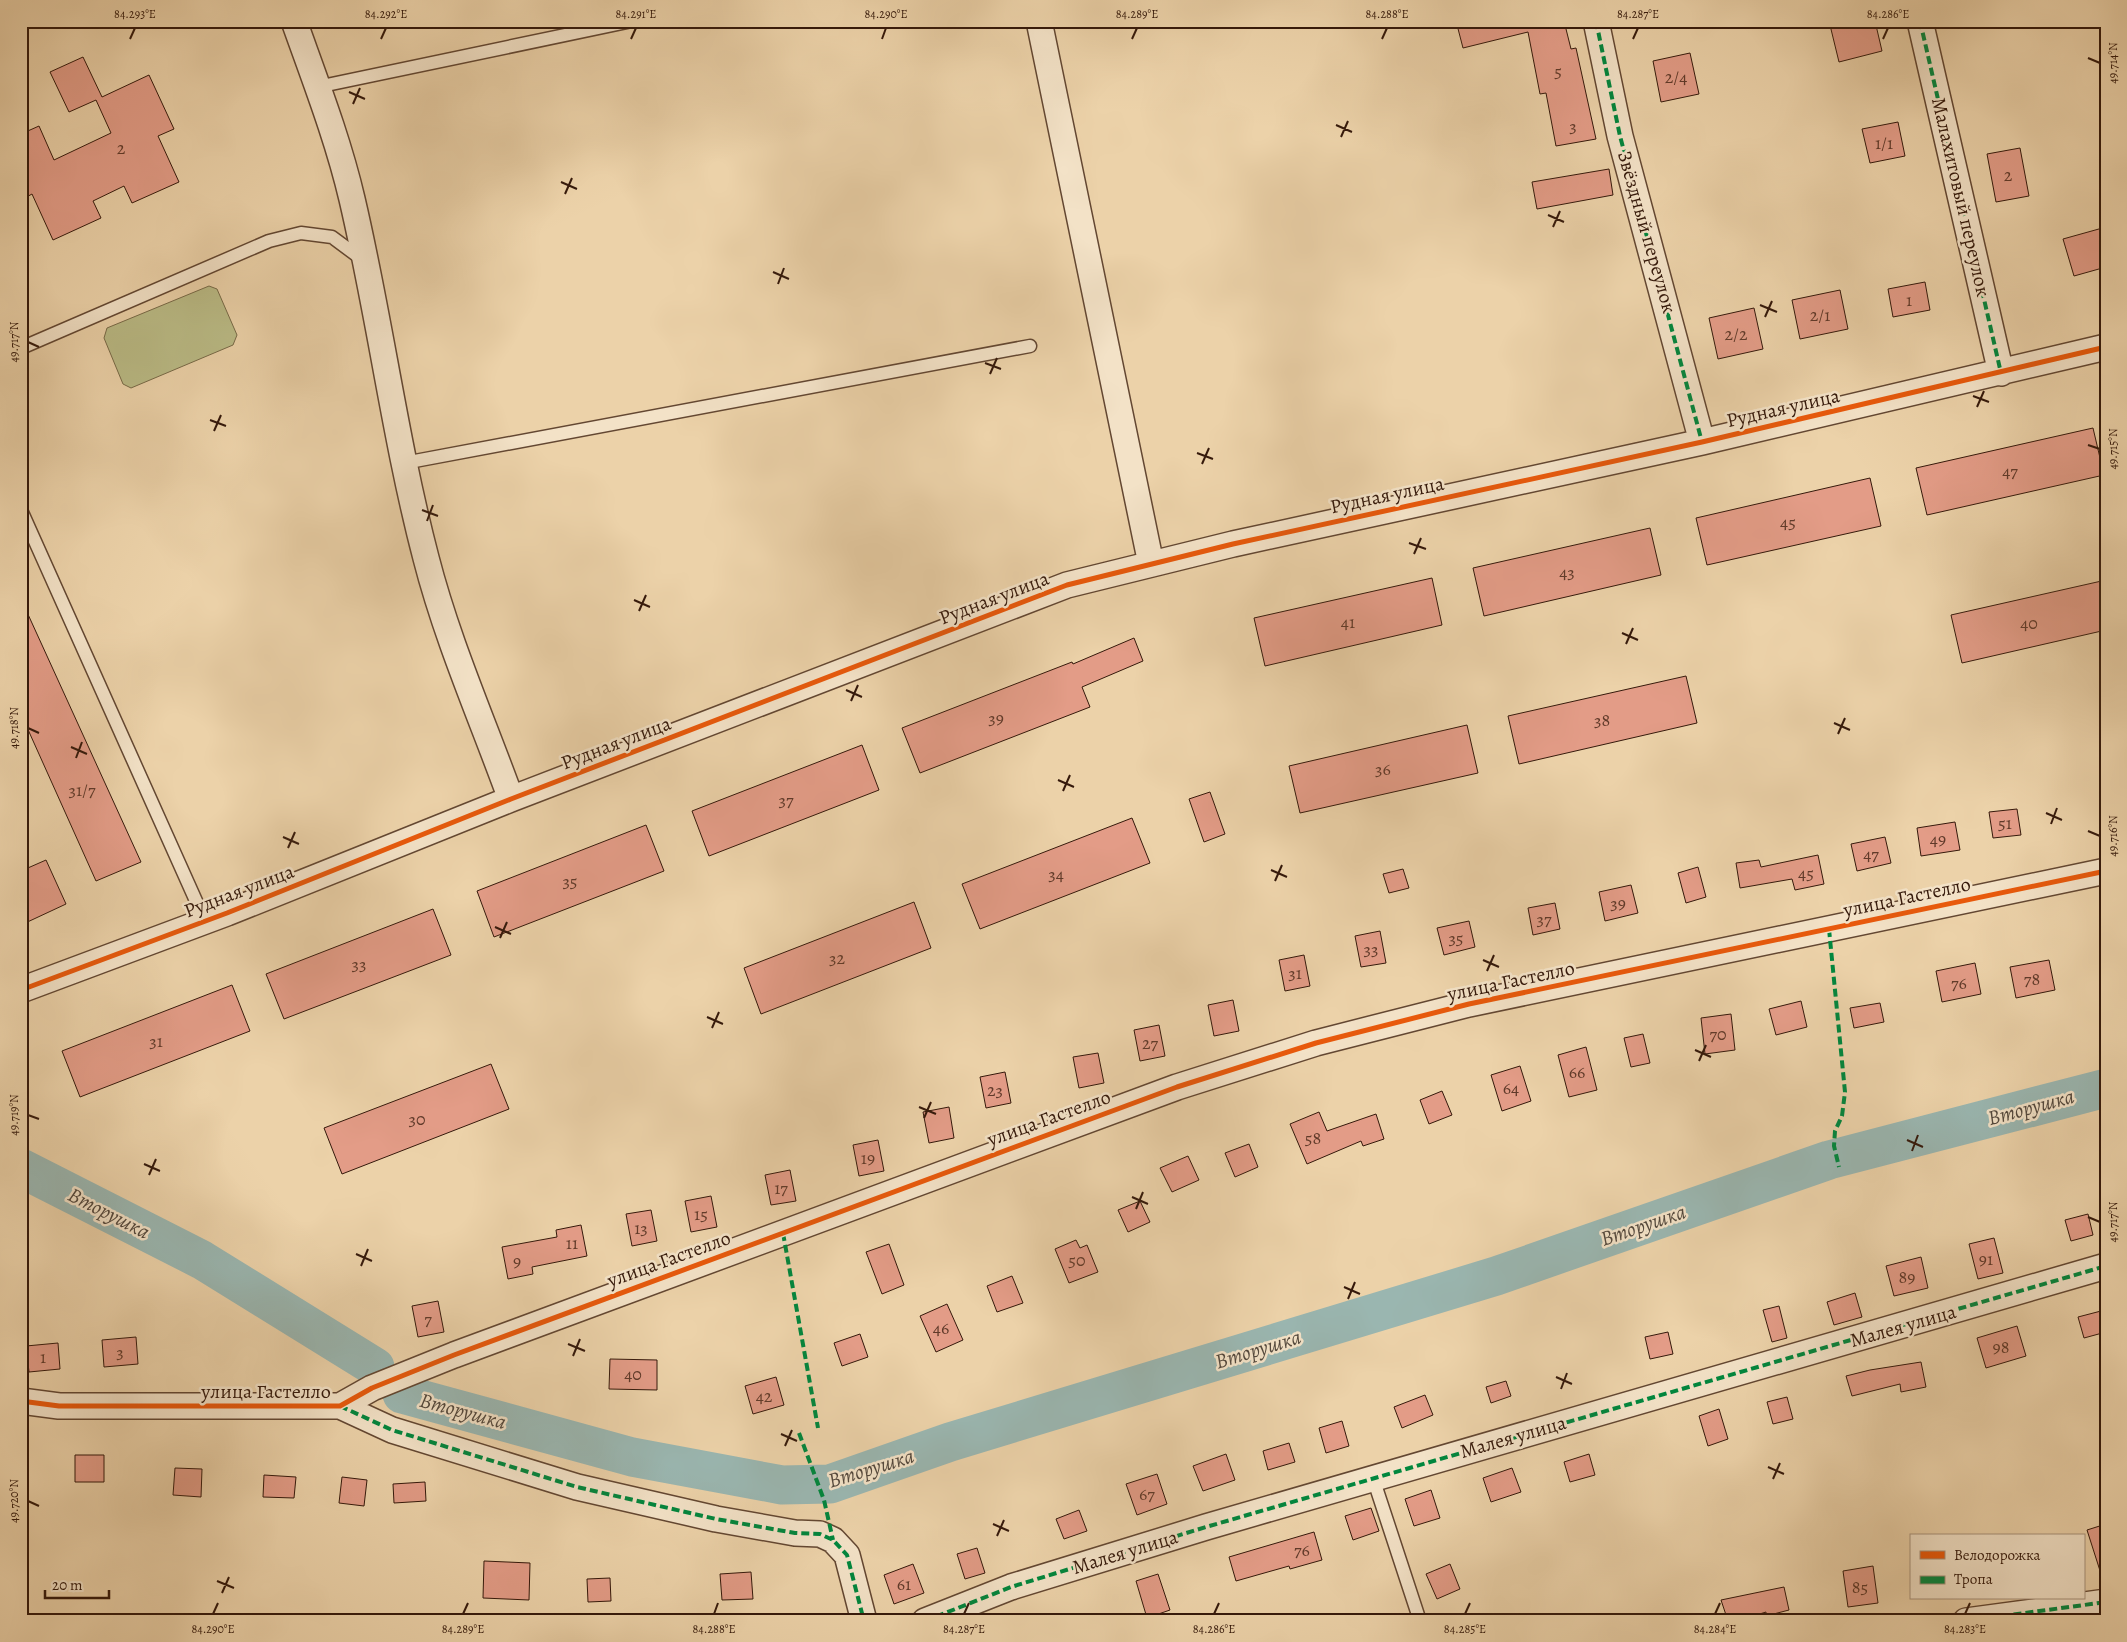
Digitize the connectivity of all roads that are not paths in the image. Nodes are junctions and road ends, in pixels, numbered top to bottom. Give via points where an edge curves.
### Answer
1 (294, 21) edge
2 (632, 21) edge
3 (1039, 21) edge
4 (1596, 21) edge
5 (1920, 21) edge
6 (317, 87) junction
7 (363, 260) junction
8 (1030, 346) dead end
9 (2106, 347) edge
10 (21, 348) edge
11 (2001, 373) junction
12 (1702, 442) junction
13 (404, 463) junction
14 (21, 510) edge
15 (1151, 564) junction
16 (511, 799) junction
17 (2106, 871) edge
18 (205, 921) junction
19 (21, 990) edge
20 (2106, 1266) edge
21 (21, 1401) edge
22 (340, 1406) junction
23 (1372, 1478) junction
24 (2106, 1602) edge
25 (864, 1621) edge
26 (925, 1621) edge
27 (1420, 1621) edge
28 (1966, 1621) edge

1 - 6 street
2 - 6 lane
3 - 15 street
4 - 12 street, Звёздный переулок via 1620,136
5 - 11 street, Малахитовый переулок
6 - 7 street via 352,199
7 - 10 lane via 332,237 301,233 268,241
7 - 13 street
8 - 13 lane
9 - 11 street, Рудная улица
11 - 12 street, Рудная улица
12 - 15 street, Рудная улица
13 - 16 street via 426,558 446,623
14 - 18 lane
15 - 16 street, Рудная улица via 1067,586
16 - 18 street, Рудная улица
17 - 22 street, улица Гастелло via 1469,1004 1316,1043 1176,1087 462,1351 372,1388
18 - 19 street, Рудная улица
20 - 23 street, Малея улица
21 - 22 street, улица Гастелло via 59,1406
22 - 25 street via 392,1430 577,1487 716,1519 795,1533 820,1534 834,1540 847,1555
23 - 26 street, Малея улица via 1011,1587
23 - 27 lane
24 - 28 street

